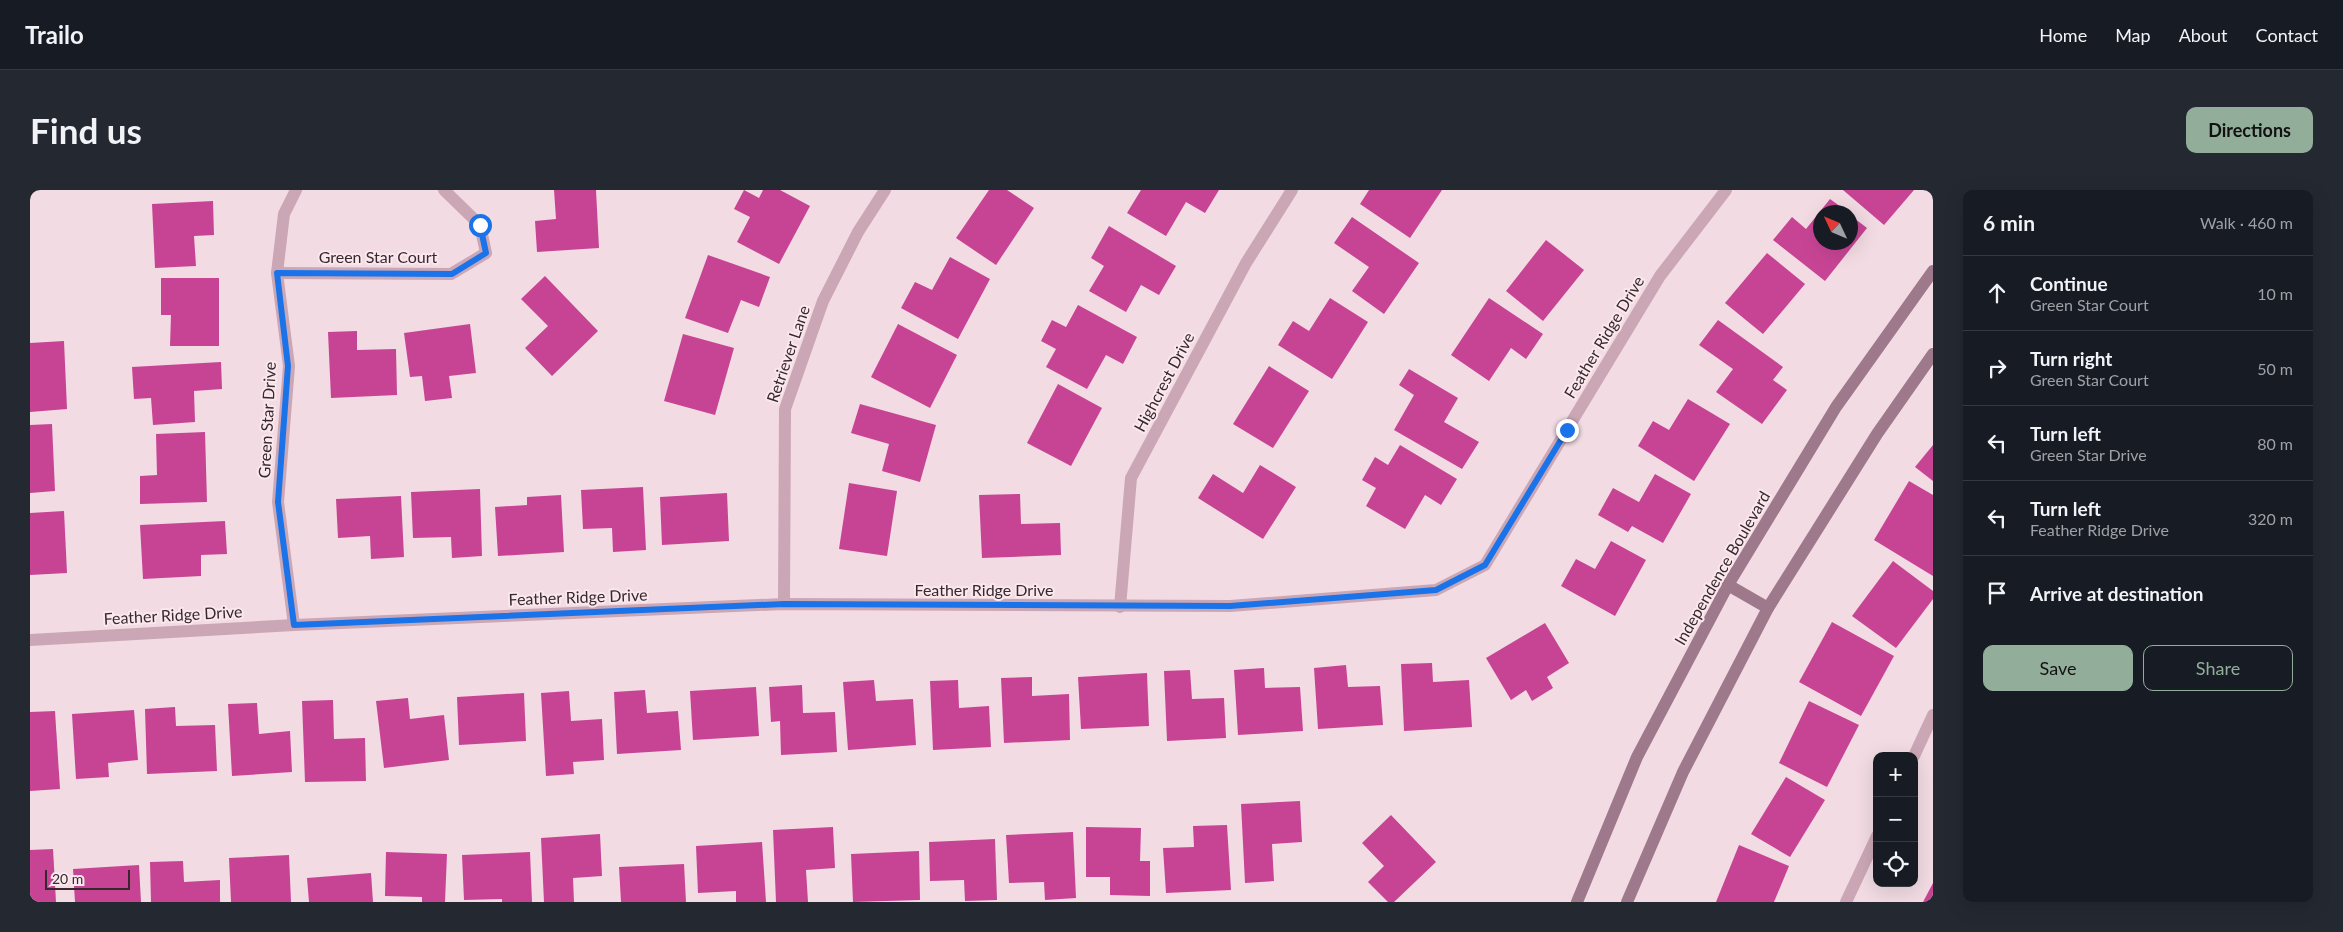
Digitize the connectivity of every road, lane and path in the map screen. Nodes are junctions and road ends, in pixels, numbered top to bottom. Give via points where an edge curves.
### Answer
1 (296, 190) edge
2 (444, 190) edge
3 (884, 190) edge
4 (1292, 190) edge
5 (1726, 190) edge
6 (1933, 271) edge
7 (277, 273) junction
8 (1933, 354) edge
9 (1728, 585) junction
10 (784, 604) junction
11 (1120, 607) junction
12 (1768, 608) junction
13 (294, 625) junction
14 (30, 640) edge
15 (1933, 715) edge
16 (1916, 752) edge
17 (1874, 842) edge
18 (1577, 902) edge
19 (1627, 902) edge
20 (1846, 902) edge

1 - 7 street, Green Star Drive via 284,214
2 - 7 street, Green Star Court via 480,225 486,253 452,274
3 - 10 street, Retriever Lane via 858,232 823,301 785,409
4 - 11 street, Highcrest Drive via 1246,262 1131,478
5 - 11 street, Feather Ridge Drive via 1660,276 1485,565 1436,590 1230,606
6 - 9 main road, Independence Boulevard via 1836,407
7 - 13 street, Green Star Drive via 288,366 278,502
8 - 12 main road via 1877,434
9 - 12 main road
9 - 18 main road, Independence Boulevard via 1638,757
10 - 11 street, Feather Ridge Drive
10 - 13 street, Feather Ridge Drive
12 - 19 main road via 1683,772
13 - 14 street, Feather Ridge Drive
15 - 16 street
17 - 20 street

